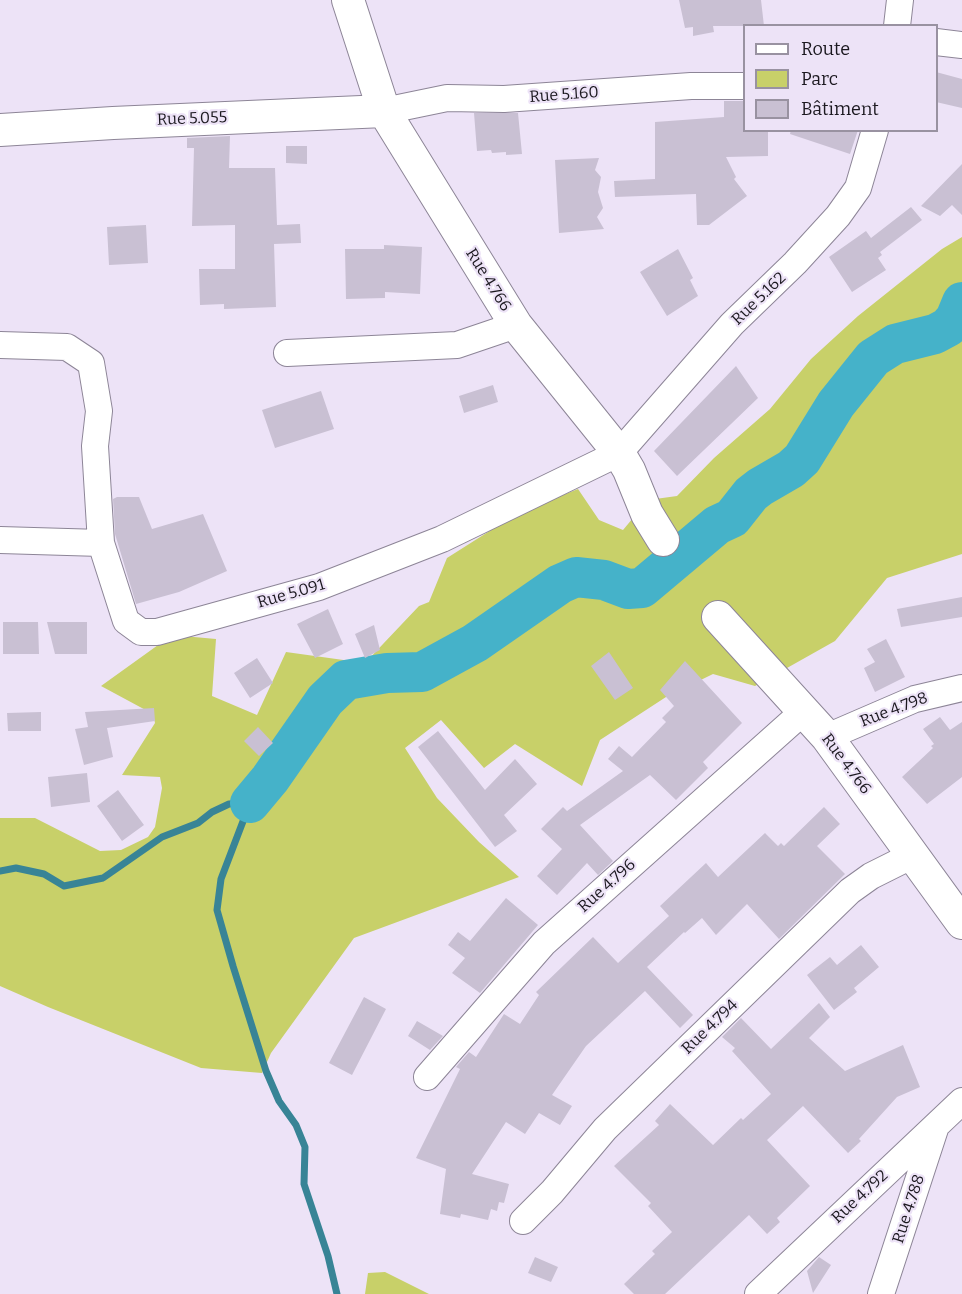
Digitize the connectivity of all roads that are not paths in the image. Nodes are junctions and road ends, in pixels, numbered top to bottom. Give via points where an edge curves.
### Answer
1 (348, 0) edge
2 (900, 0) edge
3 (897, 24) edge
4 (938, 42) edge
5 (962, 45) edge
6 (743, 86) edge
7 (384, 111) junction
8 (0, 130) edge
9 (874, 132) edge
10 (516, 325) junction
11 (0, 345) edge
12 (287, 353) dead end
13 (619, 453) junction
14 (0, 540) edge
15 (663, 540) dead end
16 (101, 543) junction
17 (718, 617) dead end
18 (962, 688) edge
19 (804, 711) junction
20 (827, 737) junction
21 (913, 855) junction
22 (962, 922) edge
23 (427, 1077) dead end
24 (962, 1101) edge
25 (936, 1125) junction
26 (523, 1221) dead end
27 (758, 1294) edge
28 (881, 1294) edge

1 - 7 street, Rue 4.766
2 - 3 street
4 - 5 street
6 - 7 street, Rue 5.160 via 504,99 447,98
7 - 8 street, Rue 5.055
7 - 10 street, Rue 4.766
9 - 13 street, Rue 5.162 via 858,188 838,216 732,324
10 - 12 street via 457,345
10 - 13 street, Rue 4.766
11 - 16 street, Rue 5.091 via 68,347 92,363 99,411 95,446
13 - 15 street, Rue 4.766
13 - 16 street, Rue 5.091 via 442,539 319,587 157,632 141,632 126,621
14 - 16 street
17 - 19 street, Rue 4.766
18 - 20 street, Rue 4.798 via 915,699
19 - 20 street, Rue 4.766
19 - 23 street, Rue 4.796 via 544,943
20 - 21 street, Rue 4.766
21 - 22 street, Rue 4.766
21 - 26 street, Rue 4.794 via 850,891 605,1129
24 - 25 street, Rue 4.792
25 - 27 street, Rue 4.792
25 - 28 street, Rue 4.788

